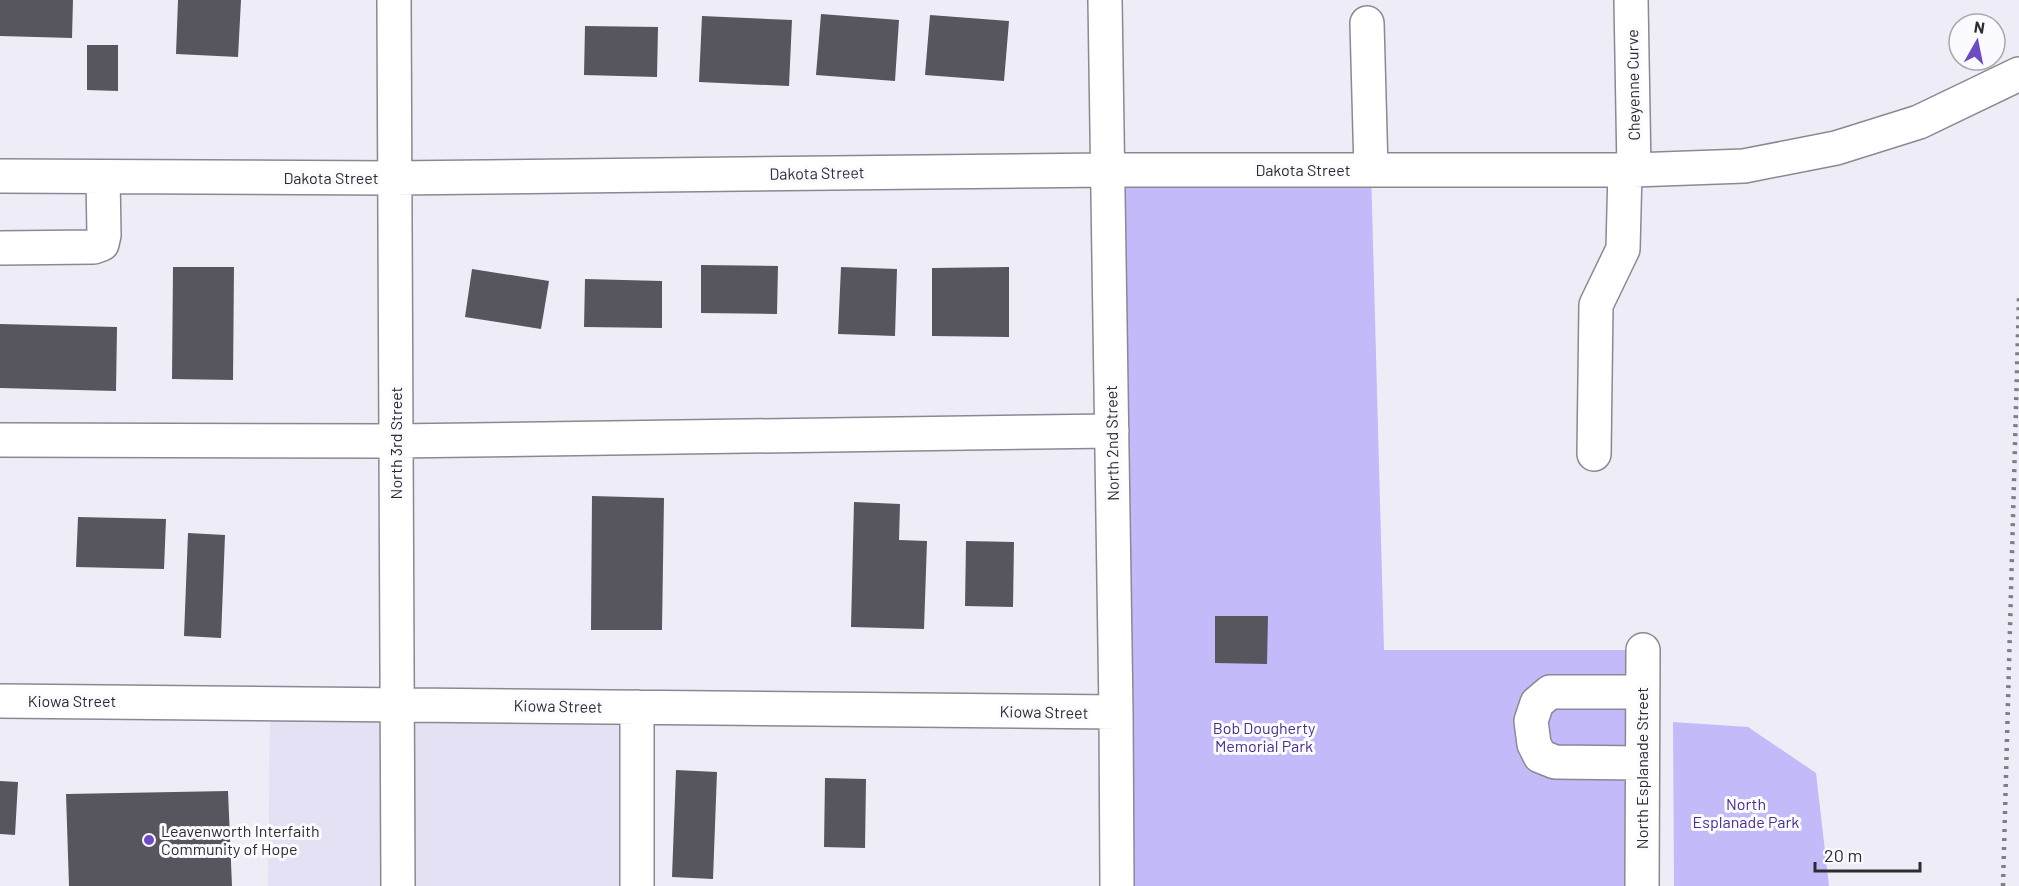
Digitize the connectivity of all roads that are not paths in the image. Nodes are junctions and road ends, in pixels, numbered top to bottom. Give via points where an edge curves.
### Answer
1 (394, 0) edge
2 (1105, 0) edge
3 (1631, 0) edge
4 (1367, 23) dead end
5 (2019, 74) edge
6 (1107, 170) junction
7 (1371, 170) junction
8 (1630, 170) junction
9 (0, 176) edge
10 (103, 177) junction
11 (394, 178) junction
12 (0, 248) edge
13 (1112, 431) junction
14 (0, 440) edge
15 (395, 441) junction
16 (1594, 454) dead end
17 (1643, 650) dead end
18 (1642, 692) junction
19 (0, 701) edge
20 (397, 704) junction
21 (637, 707) junction
22 (1116, 712) junction
23 (1642, 763) junction
24 (398, 886) edge
25 (637, 886) edge
26 (1117, 886) edge
27 (1642, 886) edge

1 - 11 street, North 3rd Street
2 - 6 street, North 2nd Street
3 - 8 street, Cheyenne Curve
4 - 7 street
5 - 8 street, Dakota Street via 1919,123 1836,148 1744,166
6 - 7 street, Dakota Street
6 - 11 street, Dakota Street
6 - 13 street, North 2nd Street
7 - 8 street, Dakota Street
8 - 16 street via 1623,249 1596,305
9 - 10 street, Dakota Street
10 - 11 street, Dakota Street
10 - 12 street via 102,244
11 - 15 street, North 3rd Street
13 - 15 street
13 - 22 street, North 2nd Street
14 - 15 street
15 - 20 street, North 3rd Street
17 - 18 street, North Esplanade Street
18 - 23 street, North Esplanade Street
18 - 23 street via 1550,692 1537,703 1531,721 1533,744 1540,756 1555,762
19 - 20 street, Kiowa Street
20 - 21 street, Kiowa Street
20 - 24 street, North 3rd Street
21 - 22 street, Kiowa Street
21 - 25 street
22 - 26 street, North 2nd Street
23 - 27 street, North Esplanade Street

